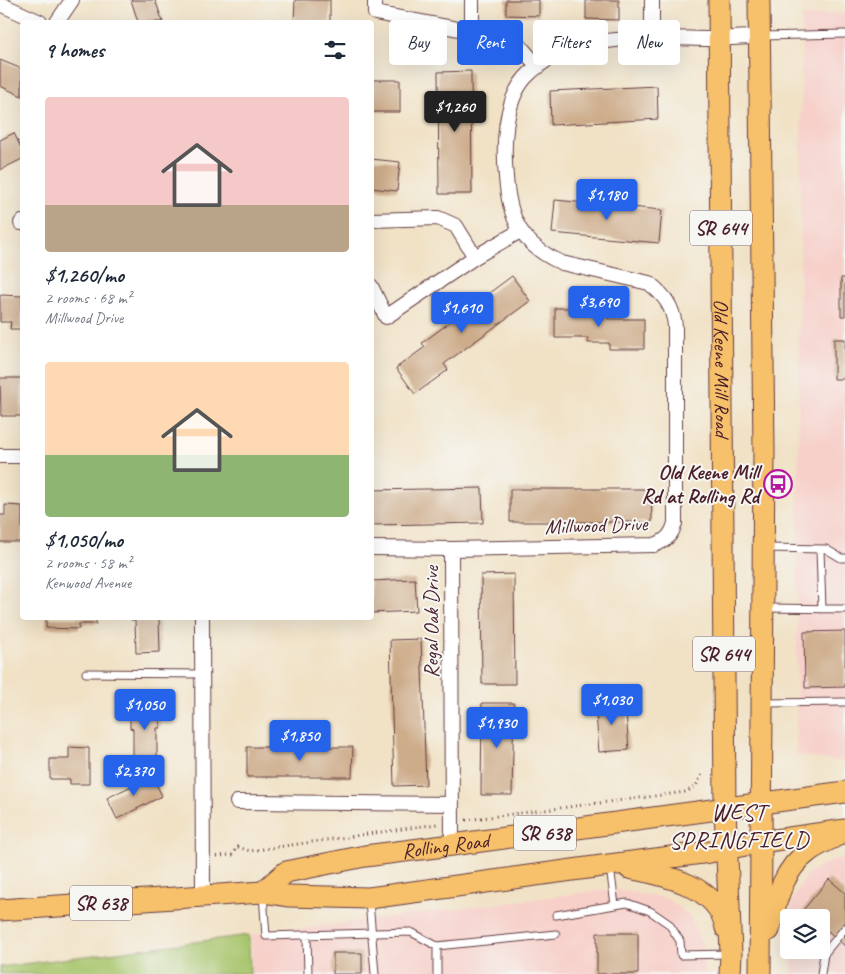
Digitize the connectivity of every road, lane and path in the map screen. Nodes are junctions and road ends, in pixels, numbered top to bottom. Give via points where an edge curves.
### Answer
1 (72, 0) edge
2 (375, 0) edge
3 (472, 0) edge
4 (652, 0) edge
5 (719, 0) edge
6 (758, 0) edge
7 (0, 4) edge
8 (36, 20) edge
9 (58, 20) edge
10 (472, 20) edge
11 (652, 20) edge
12 (457, 30) edge
13 (845, 34) edge
14 (759, 36) junction
15 (680, 38) edge
16 (719, 39) junction
17 (618, 40) edge
18 (523, 49) edge
19 (538, 67) junction
20 (374, 220) edge
21 (520, 230) junction
22 (475, 257) junction
23 (374, 292) edge
24 (0, 456) edge
25 (20, 456) edge
26 (374, 548) edge
27 (763, 548) junction
28 (451, 549) junction
29 (820, 549) junction
30 (845, 558) edge
31 (762, 608) junction
32 (822, 609) junction
33 (845, 609) edge
34 (202, 620) edge
35 (86, 673) dead end
36 (202, 674) junction
37 (845, 702) edge
38 (762, 703) junction
39 (702, 774) dead end
40 (845, 792) edge
41 (237, 802) dead end
42 (452, 804) junction
43 (760, 804) junction
44 (725, 808) junction
45 (473, 819) dead end
46 (434, 825) dead end
47 (845, 831) edge
48 (761, 842) junction
49 (452, 845) junction
50 (727, 850) junction
51 (232, 855) dead end
52 (609, 864) junction
53 (263, 892) junction
54 (203, 896) junction
55 (369, 898) junction
56 (615, 905) junction
57 (0, 910) edge
58 (556, 915) dead end
59 (845, 928) edge
60 (373, 933) junction
61 (556, 934) dead end
62 (307, 935) junction
63 (437, 946) junction
64 (731, 964) edge
65 (760, 970) edge
66 (308, 974) edge
67 (375, 974) edge
68 (437, 974) edge
69 (821, 974) edge

1 - 9 street
2 - 12 street via 375,14
3 - 10 street
4 - 11 street
5 - 16 main road, Old Keene Mill Road / SR 644
6 - 14 main road, Old Keene Mill Road / SR 644
7 - 8 street
13 - 14 lane
14 - 16 street, Millwood Drive
14 - 27 main road, Old Keene Mill Road / SR 644
15 - 16 street, Millwood Drive
16 - 44 main road, Old Keene Mill Road / SR 644
17 - 19 street, Millwood Drive via 581,46
18 - 19 street
19 - 21 street, Millwood Drive via 516,93 506,121 508,198
20 - 22 street via 438,218 456,226
21 - 22 street
21 - 28 street, Millwood Drive via 551,258 649,283 670,304 675,326 675,523 667,538 654,545
22 - 23 street via 386,317
24 - 25 street
26 - 28 street, Millwood Drive
27 - 29 lane
27 - 31 main road, Old Keene Mill Road / SR 644
28 - 42 street, Regal Oak Drive
29 - 30 lane
29 - 32 lane
31 - 32 lane
31 - 38 main road, Old Keene Mill Road / SR 644
32 - 33 lane
34 - 36 street
35 - 36 lane
36 - 54 street
37 - 38 lane
38 - 43 main road, Old Keene Mill Road / SR 644
39 - 45 path via 696,786 686,792
40 - 43 main road, Rolling Road / SR 638
41 - 42 street
42 - 49 street, Regal Oak Drive
43 - 44 main road, Rolling Road / SR 638
43 - 48 main road, Old Keene Mill Road / SR 644
44 - 49 main road, Rolling Road / SR 638
44 - 50 main road, Old Keene Mill Road / SR 644
46 - 51 path via 250,850 238,847
47 - 48 main road, Rolling Road / SR 638
47 - 65 main road via 809,851 790,870 777,898
48 - 50 main road, Rolling Road / SR 638
48 - 65 main road, Old Keene Mill Road / SR 644
49 - 53 main road, Rolling Road / SR 638 via 365,856 286,872
50 - 52 main road, Rolling Road / SR 638
50 - 64 main road, Old Keene Mill Road / SR 644
52 - 55 main road, Rolling Road / SR 638
52 - 56 lane
52 - 64 main road via 674,878 713,901 725,920
53 - 54 main road, Rolling Road / SR 638
53 - 55 main road, Rolling Road / SR 638 via 288,896
53 - 62 lane via 266,936
54 - 57 main road, Rolling Road / SR 638
55 - 60 lane
56 - 58 lane
56 - 64 lane via 627,903 650,911 669,924 680,941 680,955
59 - 69 lane via 824,954
60 - 62 lane
60 - 63 lane via 411,932
60 - 67 lane
61 - 63 lane
62 - 66 lane
63 - 68 lane

